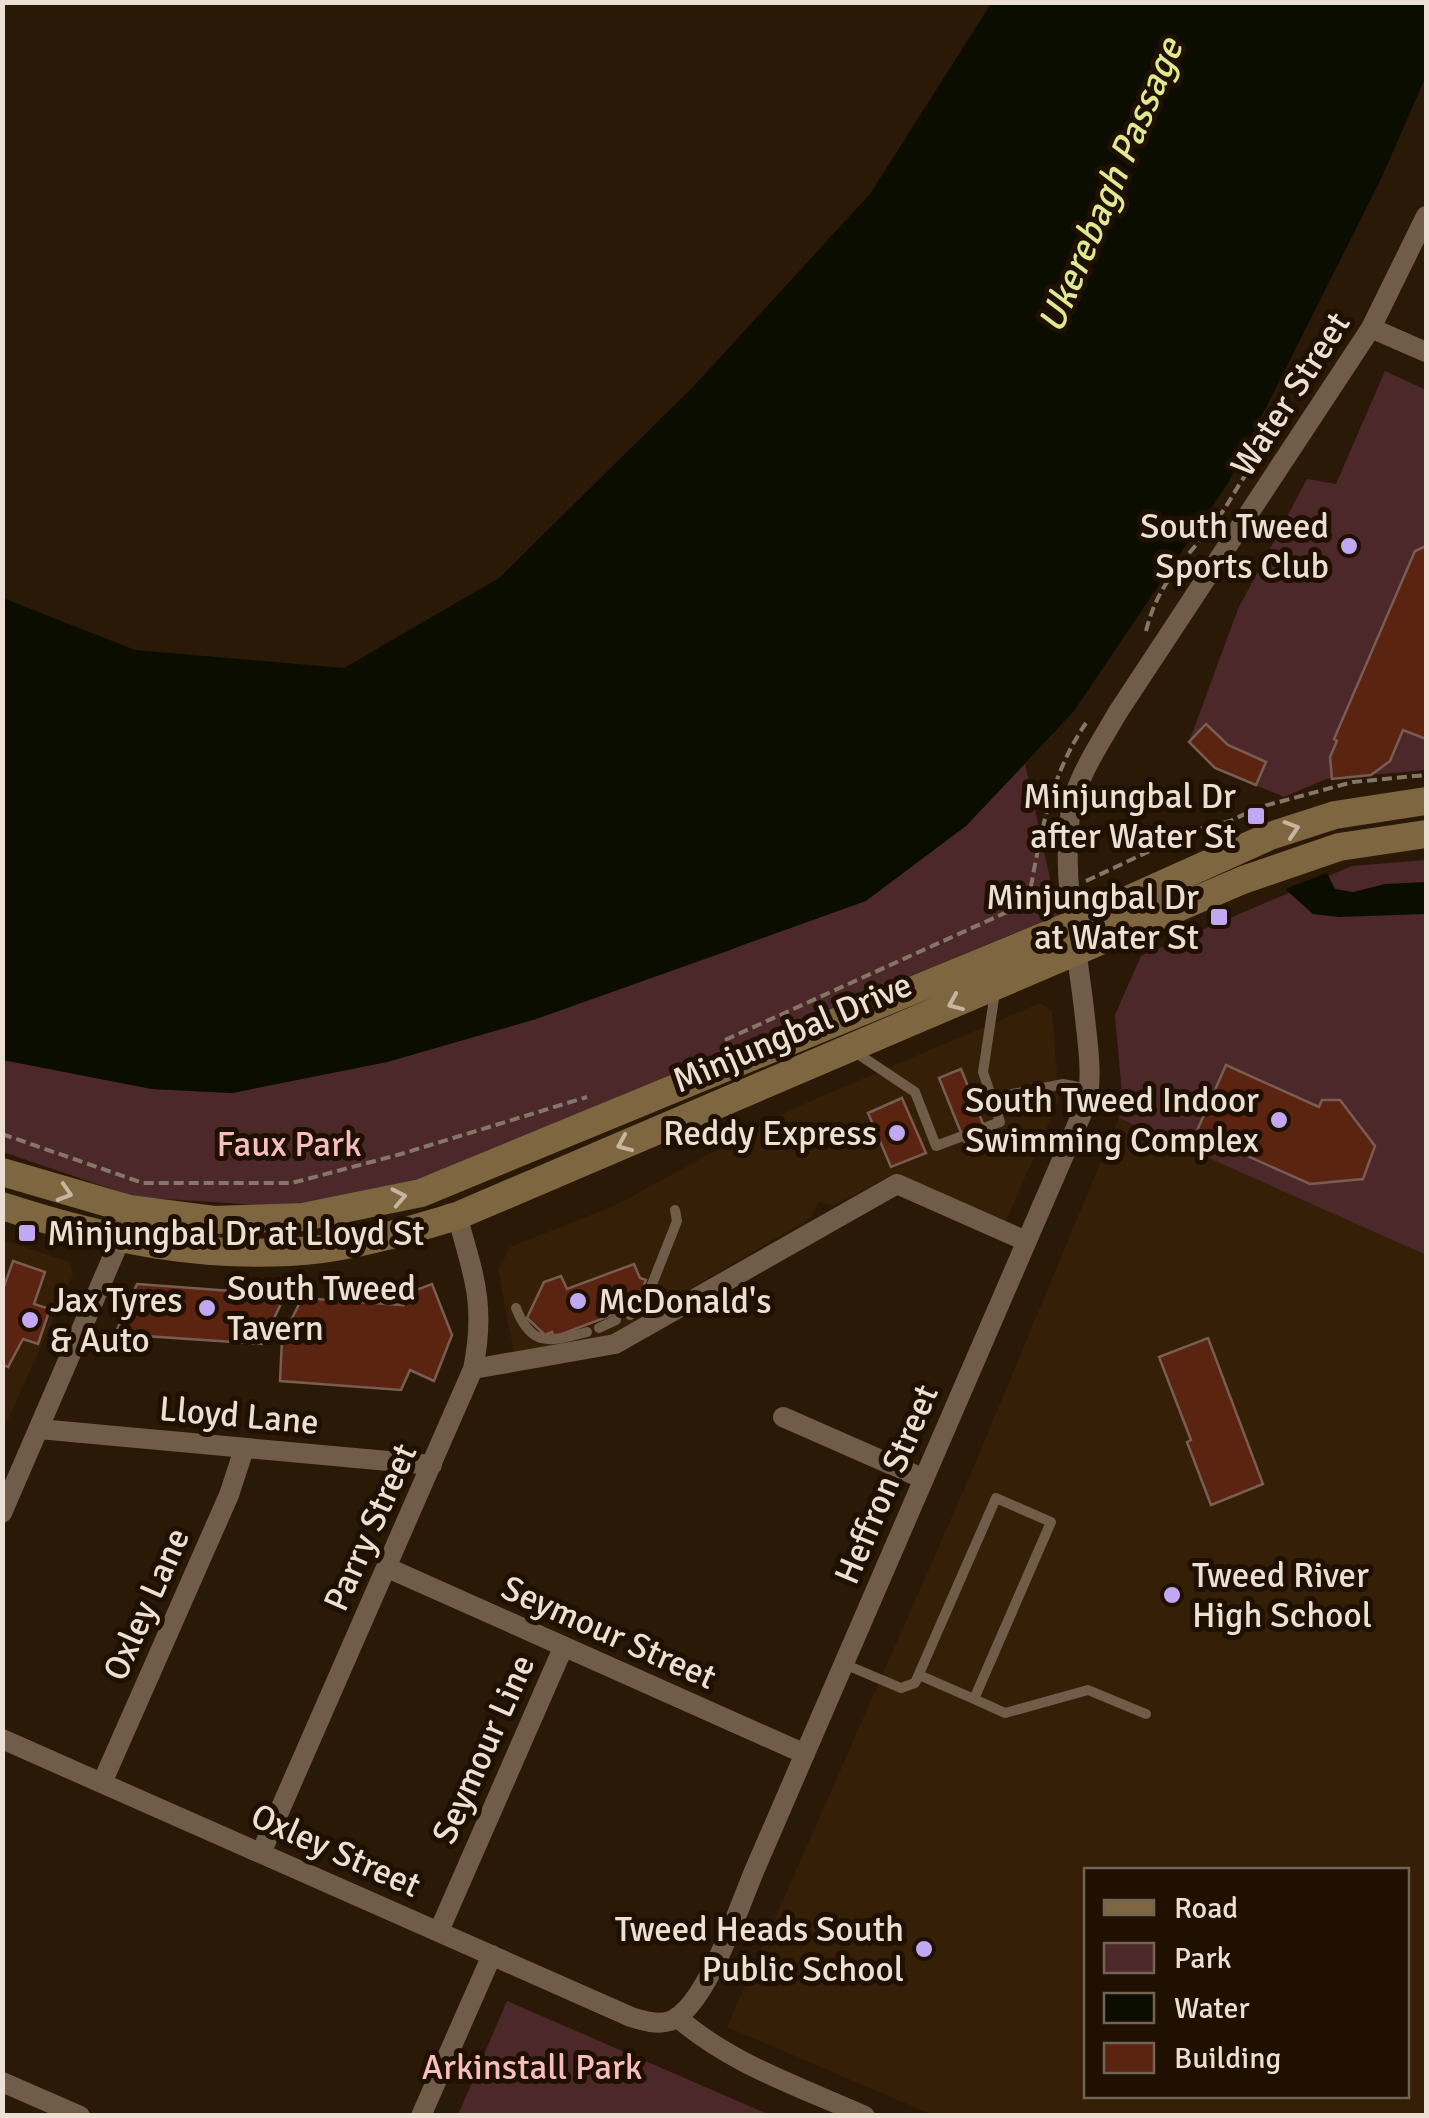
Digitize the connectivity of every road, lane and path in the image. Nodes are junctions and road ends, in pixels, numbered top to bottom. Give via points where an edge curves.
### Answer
1 (1426, 216) edge
2 (1371, 328) junction
3 (1426, 352) edge
4 (1426, 775) edge
5 (1426, 802) edge
6 (1426, 834) edge
7 (1070, 886) junction
8 (1076, 938) junction
9 (996, 986) junction
10 (714, 1045) dead end
11 (849, 1048) junction
12 (1090, 1089) junction
13 (589, 1096) dead end
14 (992, 1098) junction
15 (2, 1134) edge
16 (2, 1172) edge
17 (2, 1206) edge
18 (129, 1209) junction
19 (674, 1210) dead end
20 (458, 1216) junction
21 (120, 1240) junction
22 (1026, 1241) junction
23 (516, 1308) dead end
24 (630, 1315) dead end
25 (616, 1320) dead end
26 (474, 1368) junction
27 (783, 1417) dead end
28 (40, 1430) junction
29 (244, 1448) junction
30 (432, 1465) junction
31 (924, 1478) junction
32 (2, 1513) edge
33 (388, 1568) junction
34 (563, 1648) junction
35 (844, 1664) junction
36 (919, 1675) junction
37 (974, 1699) junction
38 (1146, 1714) dead end
39 (2, 1739) edge
40 (804, 1754) junction
41 (102, 1783) junction
42 (261, 1853) junction
43 (438, 1932) junction
44 (492, 1955) junction
45 (677, 2018) junction
46 (2, 2082) edge
47 (80, 2116) edge
48 (421, 2116) edge
49 (865, 2116) edge

1 - 2 street, Water Street
2 - 3 street
2 - 7 street, Water Street via 1097,747 1068,826
4 - 7 path via 1352,782 1260,807
8 -> 5 main road, Minjungbal Drive via 1270,836 1336,815
6 - 8 main road, Minjungbal Drive via 1309,855
7 - 8 street, Water Street
7 - 10 path
8 - 9 main road, Minjungbal Drive
8 - 12 street, Heffron Street
18 -> 8 main road, Minjungbal Drive via 214,1220 303,1216 421,1193
9 -> 11 main road, Minjungbal Drive
9 - 14 lane via 983,1072
11 - 14 lane via 916,1092 936,1146 1000,1122
11 -> 20 main road, Minjungbal Drive
12 - 14 lane via 1063,1084
12 - 22 street, Heffron Street
13 - 15 path via 292,1182 143,1183
16 -> 18 main road, Minjungbal Drive
17 - 21 main road, Minjungbal Drive
18 - 21 street
19 - 24 lane via 677,1221 644,1302
20 - 21 main road, Minjungbal Drive via 386,1237 244,1254
20 - 26 street, Parry Street via 479,1296
21 - 28 street
22 - 26 street via 897,1184 616,1344
22 - 31 street, Heffron Street
23 - 25 lane via 538,1339 552,1341
26 - 30 street, Parry Street
27 - 31 street
28 - 29 street, Lloyd Lane
28 - 32 street
29 - 30 street, Lloyd Lane
29 - 41 street, Oxley Lane
30 - 33 street, Parry Street
31 - 35 street, Heffron Street
33 - 34 street, Seymour Street
33 - 42 street, Parry Street
34 - 40 street, Seymour Street
34 - 43 street, Seymour Line
35 - 36 lane via 901,1688
35 - 40 street, Heffron Street
36 - 37 lane
36 - 37 lane via 996,1498 1052,1522
37 - 38 lane via 1005,1712 1088,1690
39 - 41 street, Oxley Street
40 - 45 street, Heffron Street via 704,1984
41 - 42 street, Oxley Street
42 - 43 street, Oxley Street
43 - 44 street, Oxley Street
44 - 45 street, Oxley Street via 643,2021
44 - 48 street
45 - 49 street via 732,2056
46 - 47 street

